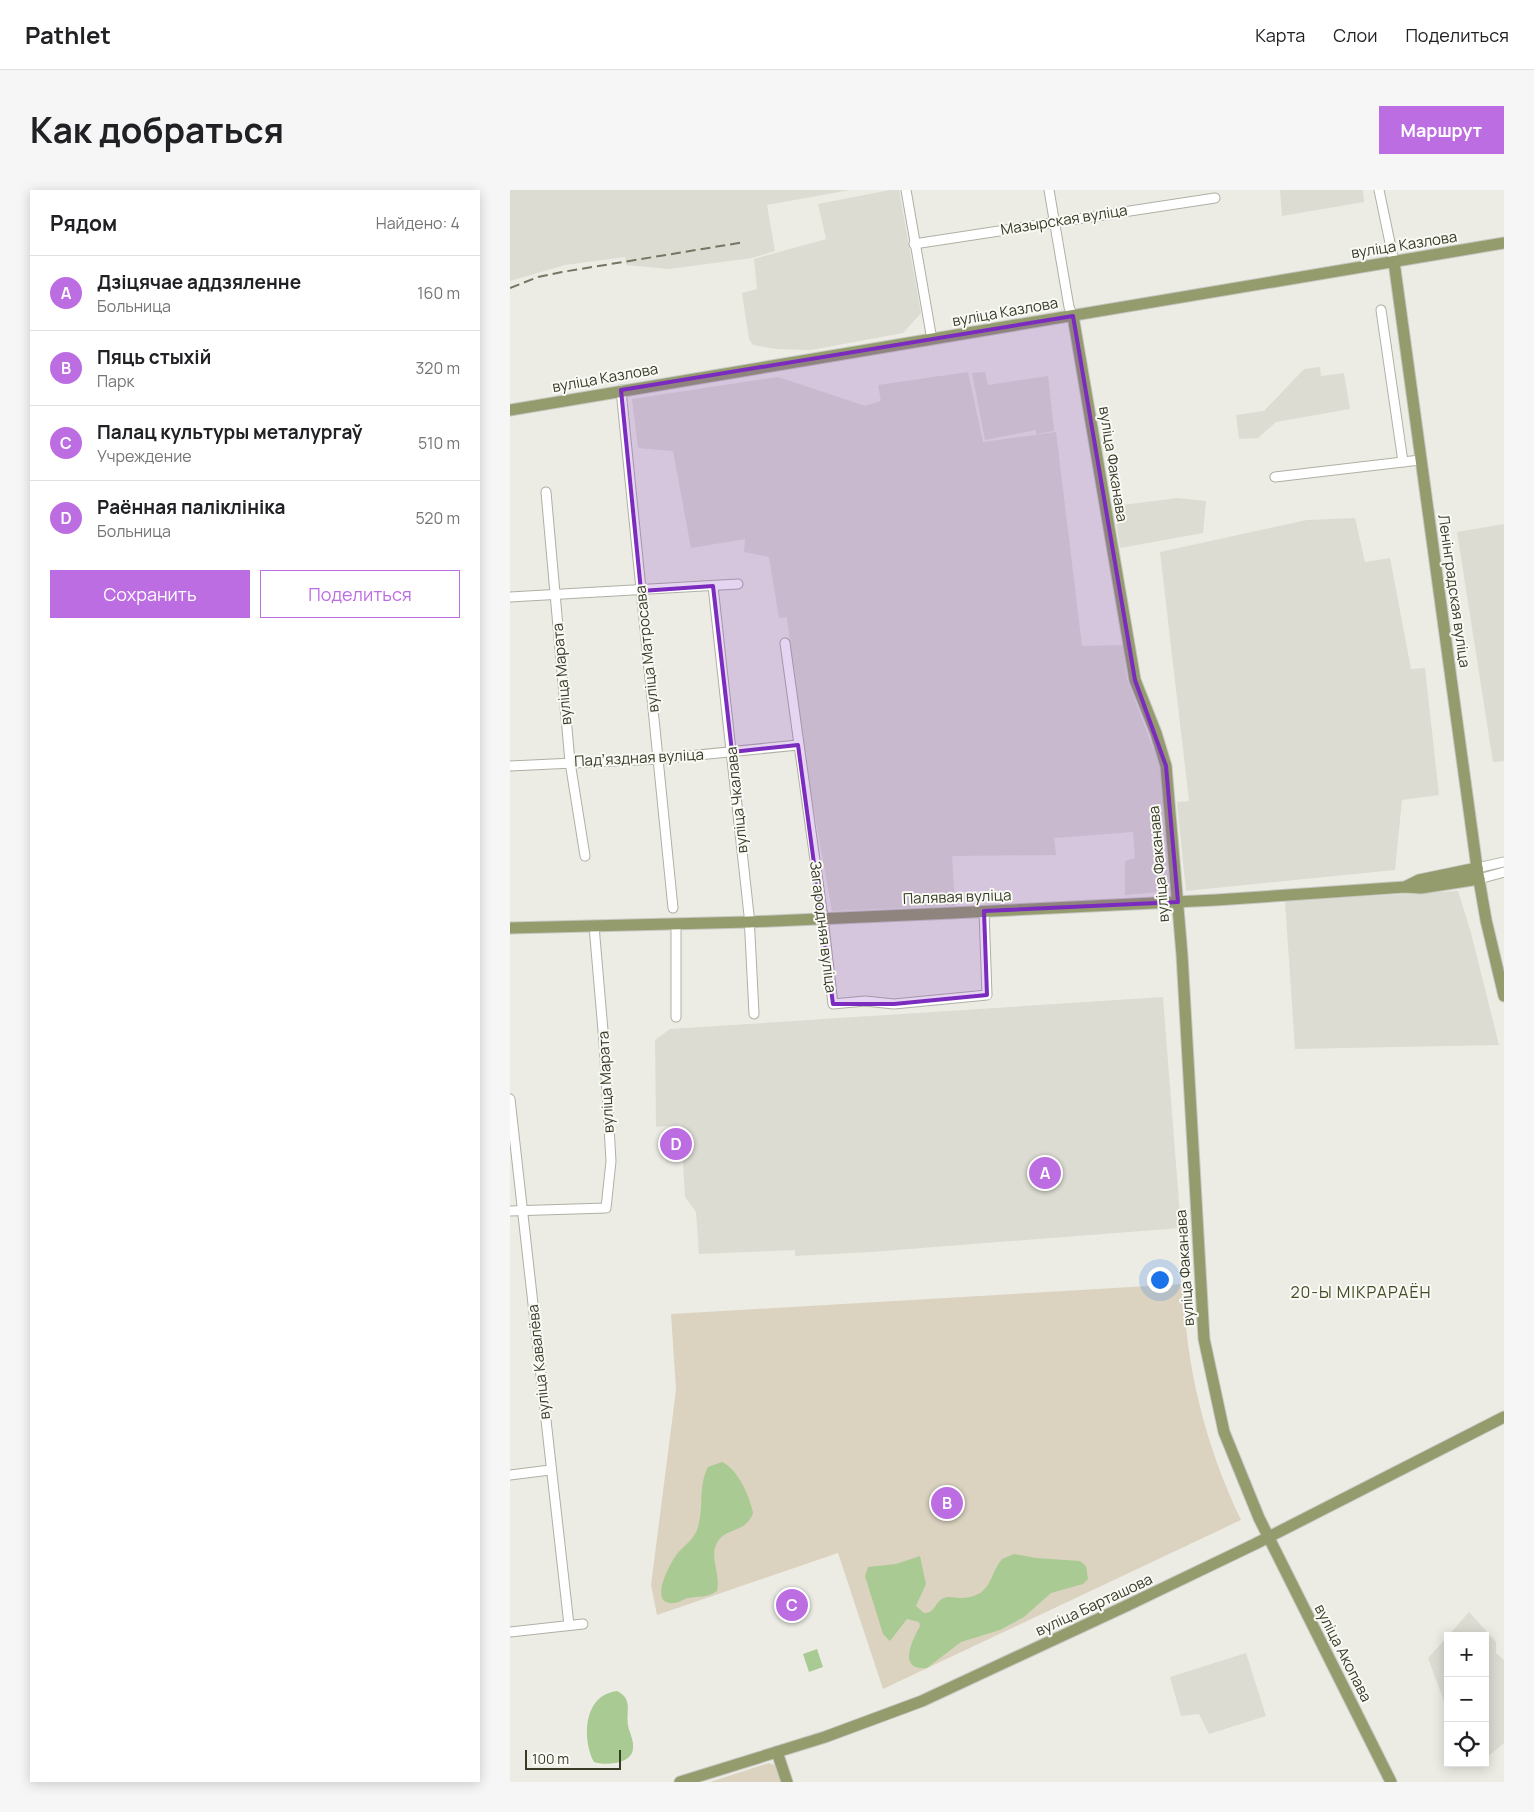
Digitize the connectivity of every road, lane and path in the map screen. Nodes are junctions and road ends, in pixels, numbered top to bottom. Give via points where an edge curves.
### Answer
1 (906, 190) edge
2 (1050, 190) edge
3 (1379, 190) edge
4 (1215, 198) dead end
5 (1055, 221) junction
6 (1504, 243) edge
7 (914, 244) junction
8 (1394, 262) junction
9 (1381, 310) dead end
10 (1073, 316) junction
11 (932, 340) junction
12 (621, 390) junction
13 (510, 410) edge
14 (1420, 460) junction
15 (1404, 462) junction
16 (1276, 477) dead end
17 (546, 492) dead end
18 (738, 584) dead end
19 (713, 586) junction
20 (641, 591) junction
21 (555, 594) junction
22 (510, 597) edge
23 (785, 643) dead end
24 (798, 745) junction
25 (732, 752) junction
26 (658, 759) junction
27 (570, 762) junction
28 (510, 766) edge
29 (584, 856) dead end
30 (1504, 862) edge
31 (1504, 872) edge
32 (1478, 874) junction
33 (1178, 902) junction
34 (673, 908) dead end
35 (984, 911) junction
36 (823, 918) junction
37 (749, 922) junction
38 (676, 924) junction
39 (594, 926) junction
40 (510, 928) edge
41 (1504, 996) edge
42 (754, 1014) dead end
43 (676, 1017) dead end
44 (510, 1099) edge
45 (510, 1210) edge
46 (523, 1210) junction
47 (1504, 1417) edge
48 (550, 1470) junction
49 (510, 1474) edge
50 (1268, 1536) junction
51 (583, 1624) dead end
52 (569, 1625) junction
53 (510, 1632) edge
54 (777, 1752) junction
55 (695, 1780) edge
56 (680, 1782) edge
57 (787, 1782) edge
58 (1391, 1782) edge

1 - 7 street
2 - 5 street, вуліца Факанава
3 - 8 street, Ленінградская вуліца
4 - 5 street, Мазырская вуліца
5 - 7 street, Мазырская вуліца
5 - 10 street, вуліца Факанава
6 - 8 main road, вуліца Казлова
7 - 11 street
8 - 10 main road, вуліца Казлова
8 - 14 main road, Ленінградская вуліца
9 - 15 street
10 - 11 main road, вуліца Казлова
10 - 33 main road, вуліца Факанава via 1135,680 1166,766
11 - 12 main road, вуліца Казлова
12 - 13 main road, вуліца Казлова
12 - 20 street, вуліца Матросава
14 - 15 street
14 - 32 main road, Ленінградская вуліца
15 - 16 street
17 - 21 street, вуліца Марата
18 - 19 street
19 - 20 street
19 - 25 street, вуліца Чкалава
20 - 21 street
20 - 26 street, вуліца Матросава
21 - 22 street
21 - 27 street, вуліца Марата
23 - 24 street, Загародняя вуліца
24 - 25 street, Падʼяздная вуліца
24 - 36 street, Загародняя вуліца
25 - 26 street, Падʼяздная вуліца
25 - 37 street, вуліца Чкалава
26 - 27 street, Падʼяздная вуліца
26 - 34 street, вуліца Матросава
27 - 28 street, Падʼяздная вуліца
27 - 29 street, вуліца Марата
30 - 32 street
31 - 32 street
32 - 33 main road, Палявая вуліца via 1419,880 1405,887
32 - 41 main road, Ленінградская вуліца
33 - 35 main road, Палявая вуліца
33 - 50 main road, вуліца Факанава via 1204,1339 1224,1432
35 - 36 main road, Палявая вуліца
35 - 36 street, Загародняя вуліца via 987,995 894,1004 865,1001 833,1004
36 - 37 main road, Палявая вуліца
37 - 38 main road, Палявая вуліца
37 - 42 street, вуліца Чкалава
38 - 39 main road, Палявая вуліца
38 - 43 street
39 - 40 main road, Палявая вуліца
39 - 46 street, вуліца Марата via 611,1162 606,1208
44 - 46 street, вуліца Кавалёва
45 - 46 street
46 - 48 street, вуліца Кавалёва
47 - 50 main road, вуліца Барташова
48 - 49 street
48 - 52 street, вуліца Кавалёва
50 - 54 main road, вуліца Барташова via 922,1701
50 - 58 main road, вуліца Акопава
51 - 52 street
52 - 53 street
54 - 55 main road, вуліца Барташова
54 - 57 main road
55 - 56 main road, вуліца Барташова

